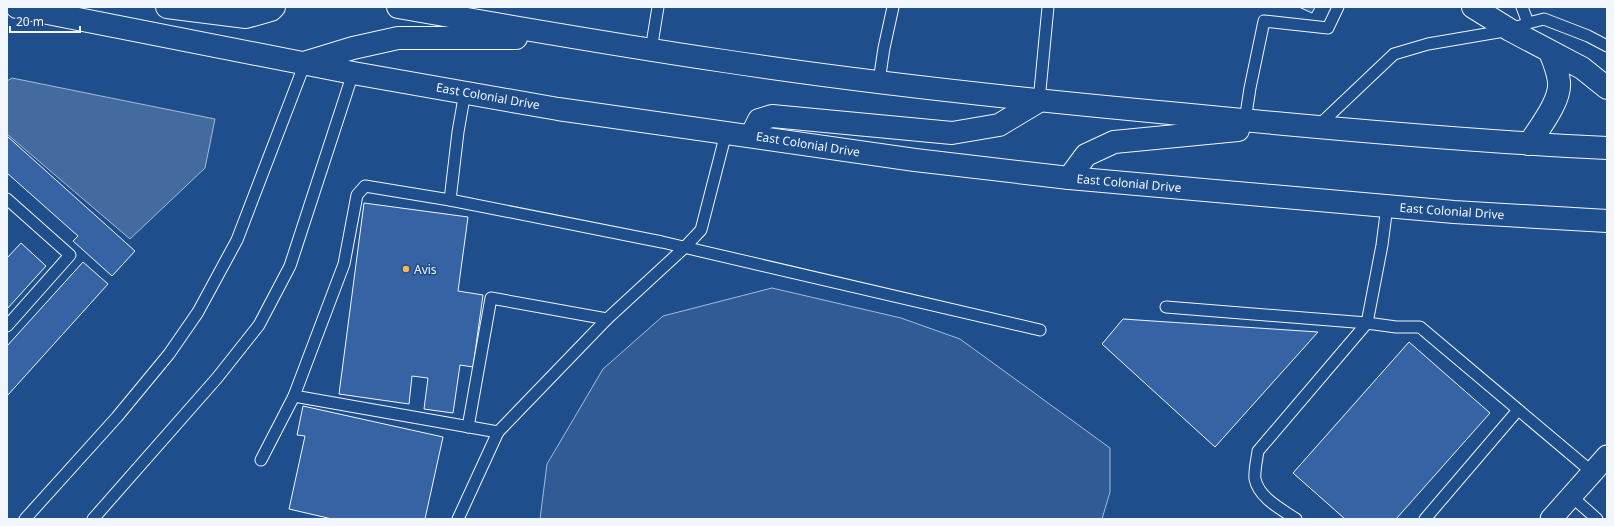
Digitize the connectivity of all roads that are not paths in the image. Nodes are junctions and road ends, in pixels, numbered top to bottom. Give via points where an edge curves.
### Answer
1 (18, 7) edge
2 (168, 7) edge
3 (274, 7) edge
4 (398, 7) edge
5 (658, 7) edge
6 (893, 7) edge
7 (1048, 7) edge
8 (1338, 7) edge
9 (1473, 7) edge
10 (1522, 7) edge
11 (1519, 26) junction
12 (575, 38) junction
13 (1607, 46) edge
14 (651, 50) junction
15 (1550, 52) junction
16 (305, 63) junction
17 (353, 73) junction
18 (879, 81) junction
19 (1606, 84) edge
20 (465, 92) junction
21 (1039, 101) junction
22 (1245, 121) junction
23 (1287, 125) junction
24 (1316, 127) junction
25 (726, 133) junction
26 (751, 136) junction
27 (1529, 144) junction
28 (1607, 148) edge
29 (1069, 178) junction
30 (7, 199) edge
31 (450, 200) junction
32 (1387, 206) junction
33 (1607, 221) edge
34 (684, 248) junction
35 (1166, 307) dead end
36 (607, 319) junction
37 (1367, 323) junction
38 (7, 326) edge
39 (1040, 330) dead end
40 (294, 396) junction
41 (1518, 410) junction
42 (468, 427) junction
43 (498, 432) junction
44 (1607, 456) edge
45 (262, 460) dead end
46 (1592, 472) junction
47 (1572, 496) junction
48 (25, 519) edge
49 (93, 519) edge
50 (458, 519) edge
51 (1296, 519) edge
52 (1425, 519) edge
53 (1551, 519) edge
54 (1597, 519) edge

1 - 16 main road, East Colonial Drive
2 - 3 main road via 246,17
4 - 12 main road
5 - 14 lane
6 - 18 lane
7 - 21 lane
8 - 22 lane via 1328,28 1264,21
9 - 11 main road
10 - 11 lane
11 - 13 lane via 1544,19
11 - 15 main road
11 - 24 lane via 1428,44 1394,54
12 - 14 main road
12 - 16 main road via 398,38 353,48
14 - 18 main road
15 - 19 main road
15 - 27 main road via 1559,84 1549,112
16 - 17 main road, East Colonial Drive
16 - 48 lane via 237,240 198,312 169,354 117,417
17 - 20 main road, East Colonial Drive
17 - 49 lane via 290,266 259,325 217,378
18 - 21 main road
20 - 25 main road, East Colonial Drive via 558,109
20 - 31 lane
21 - 22 main road
21 - 26 main road via 999,125 952,133 772,116 759,120
22 - 23 main road
23 - 24 main road
23 - 29 main road via 1114,142 1086,155
24 - 27 main road
25 - 26 main road, East Colonial Drive
25 - 34 lane via 701,230
26 - 29 main road, East Colonial Drive via 915,160
27 - 28 main road
29 - 32 main road, East Colonial Drive
30 - 38 lane via 70,254
31 - 34 lane via 655,240
31 - 40 lane via 366,186 357,195 344,264
32 - 33 main road, East Colonial Drive
32 - 37 lane
34 - 36 lane
34 - 39 lane
35 - 37 lane
36 - 42 lane via 491,298
36 - 43 lane
37 - 41 lane via 1420,327
37 - 51 lane via 1258,451 1255,478 1262,494
40 - 42 lane
40 - 45 lane
41 - 46 lane
41 - 52 lane
42 - 43 lane
43 - 50 lane
44 - 46 street
46 - 47 street
47 - 53 street
47 - 54 lane

